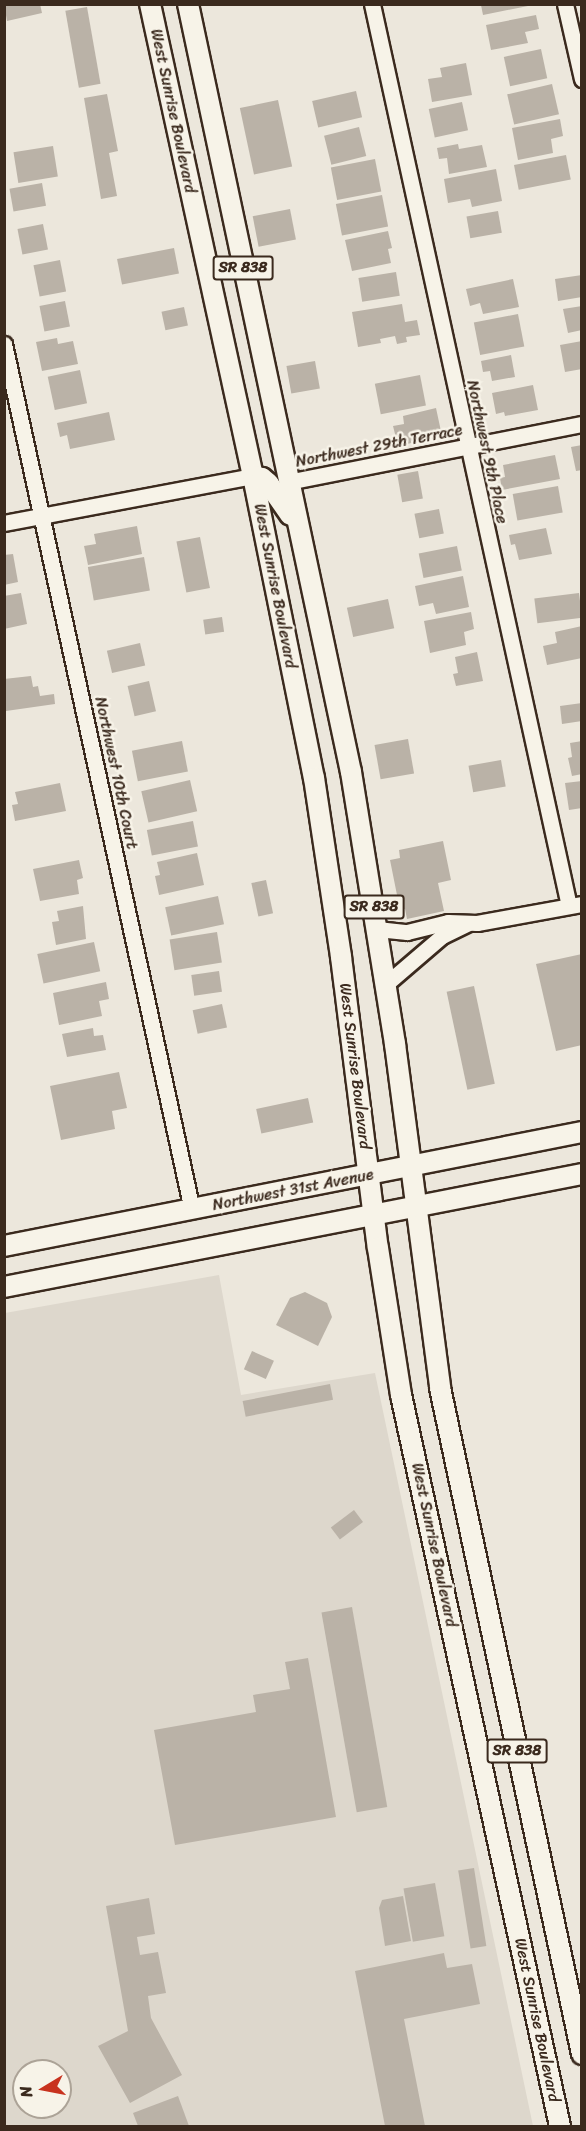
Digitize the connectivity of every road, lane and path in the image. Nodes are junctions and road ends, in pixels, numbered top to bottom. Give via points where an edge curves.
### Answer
1 (150, 4) edge
2 (188, 4) edge
3 (372, 4) edge
4 (565, 4) edge
5 (582, 79) edge
6 (4, 344) edge
7 (582, 424) edge
8 (245, 439) junction
9 (468, 447) junction
10 (253, 476) junction
11 (288, 482) junction
12 (41, 516) junction
13 (4, 522) edge
14 (299, 531) junction
15 (575, 905) edge
16 (469, 922) junction
17 (377, 929) junction
18 (386, 984) junction
19 (582, 1132) edge
20 (412, 1167) junction
21 (582, 1174) edge
22 (369, 1175) junction
23 (417, 1207) junction
24 (192, 1210) junction
25 (374, 1216) junction
26 (4, 1246) edge
27 (4, 1287) edge
28 (582, 2054) edge
29 (560, 2127) edge

1 - 8 main road, West Sunrise Boulevard / SR 838
2 - 11 main road, West Sunrise Boulevard / SR 838
3 - 9 street, Northwest 9th Place
4 - 5 street
6 - 12 street, Northwest 10th Court
7 - 9 street, Northwest 29th Terrace
8 - 10 main road, West Sunrise Boulevard / SR 838
8 - 11 main road via 265,469
9 - 11 street, Northwest 29th Terrace
9 - 15 street, Northwest 9th Place
10 - 12 street
10 - 14 main road via 262,478 276,491
10 - 22 main road, West Sunrise Boulevard / SR 838 via 314,778
11 - 14 main road, West Sunrise Boulevard / SR 838
12 - 13 street
12 - 24 street, Northwest 10th Court
14 - 17 main road, West Sunrise Boulevard / SR 838 via 351,772
15 - 16 street
16 - 17 street via 448,922 407,932
16 - 18 street via 442,936
17 - 18 main road, West Sunrise Boulevard / SR 838
18 - 20 main road, West Sunrise Boulevard / SR 838
19 - 20 main road, Northwest 31st Avenue
20 - 22 main road, Northwest 31st Avenue
20 - 23 main road, West Sunrise Boulevard / SR 838
21 - 23 main road
22 - 24 main road, Northwest 31st Avenue
22 - 25 main road, West Sunrise Boulevard / SR 838
23 - 25 main road
23 - 28 main road, West Sunrise Boulevard / SR 838 via 440,1388
24 - 26 main road, Northwest 31st Avenue
25 - 27 main road
25 - 29 main road, West Sunrise Boulevard / SR 838 via 401,1395

